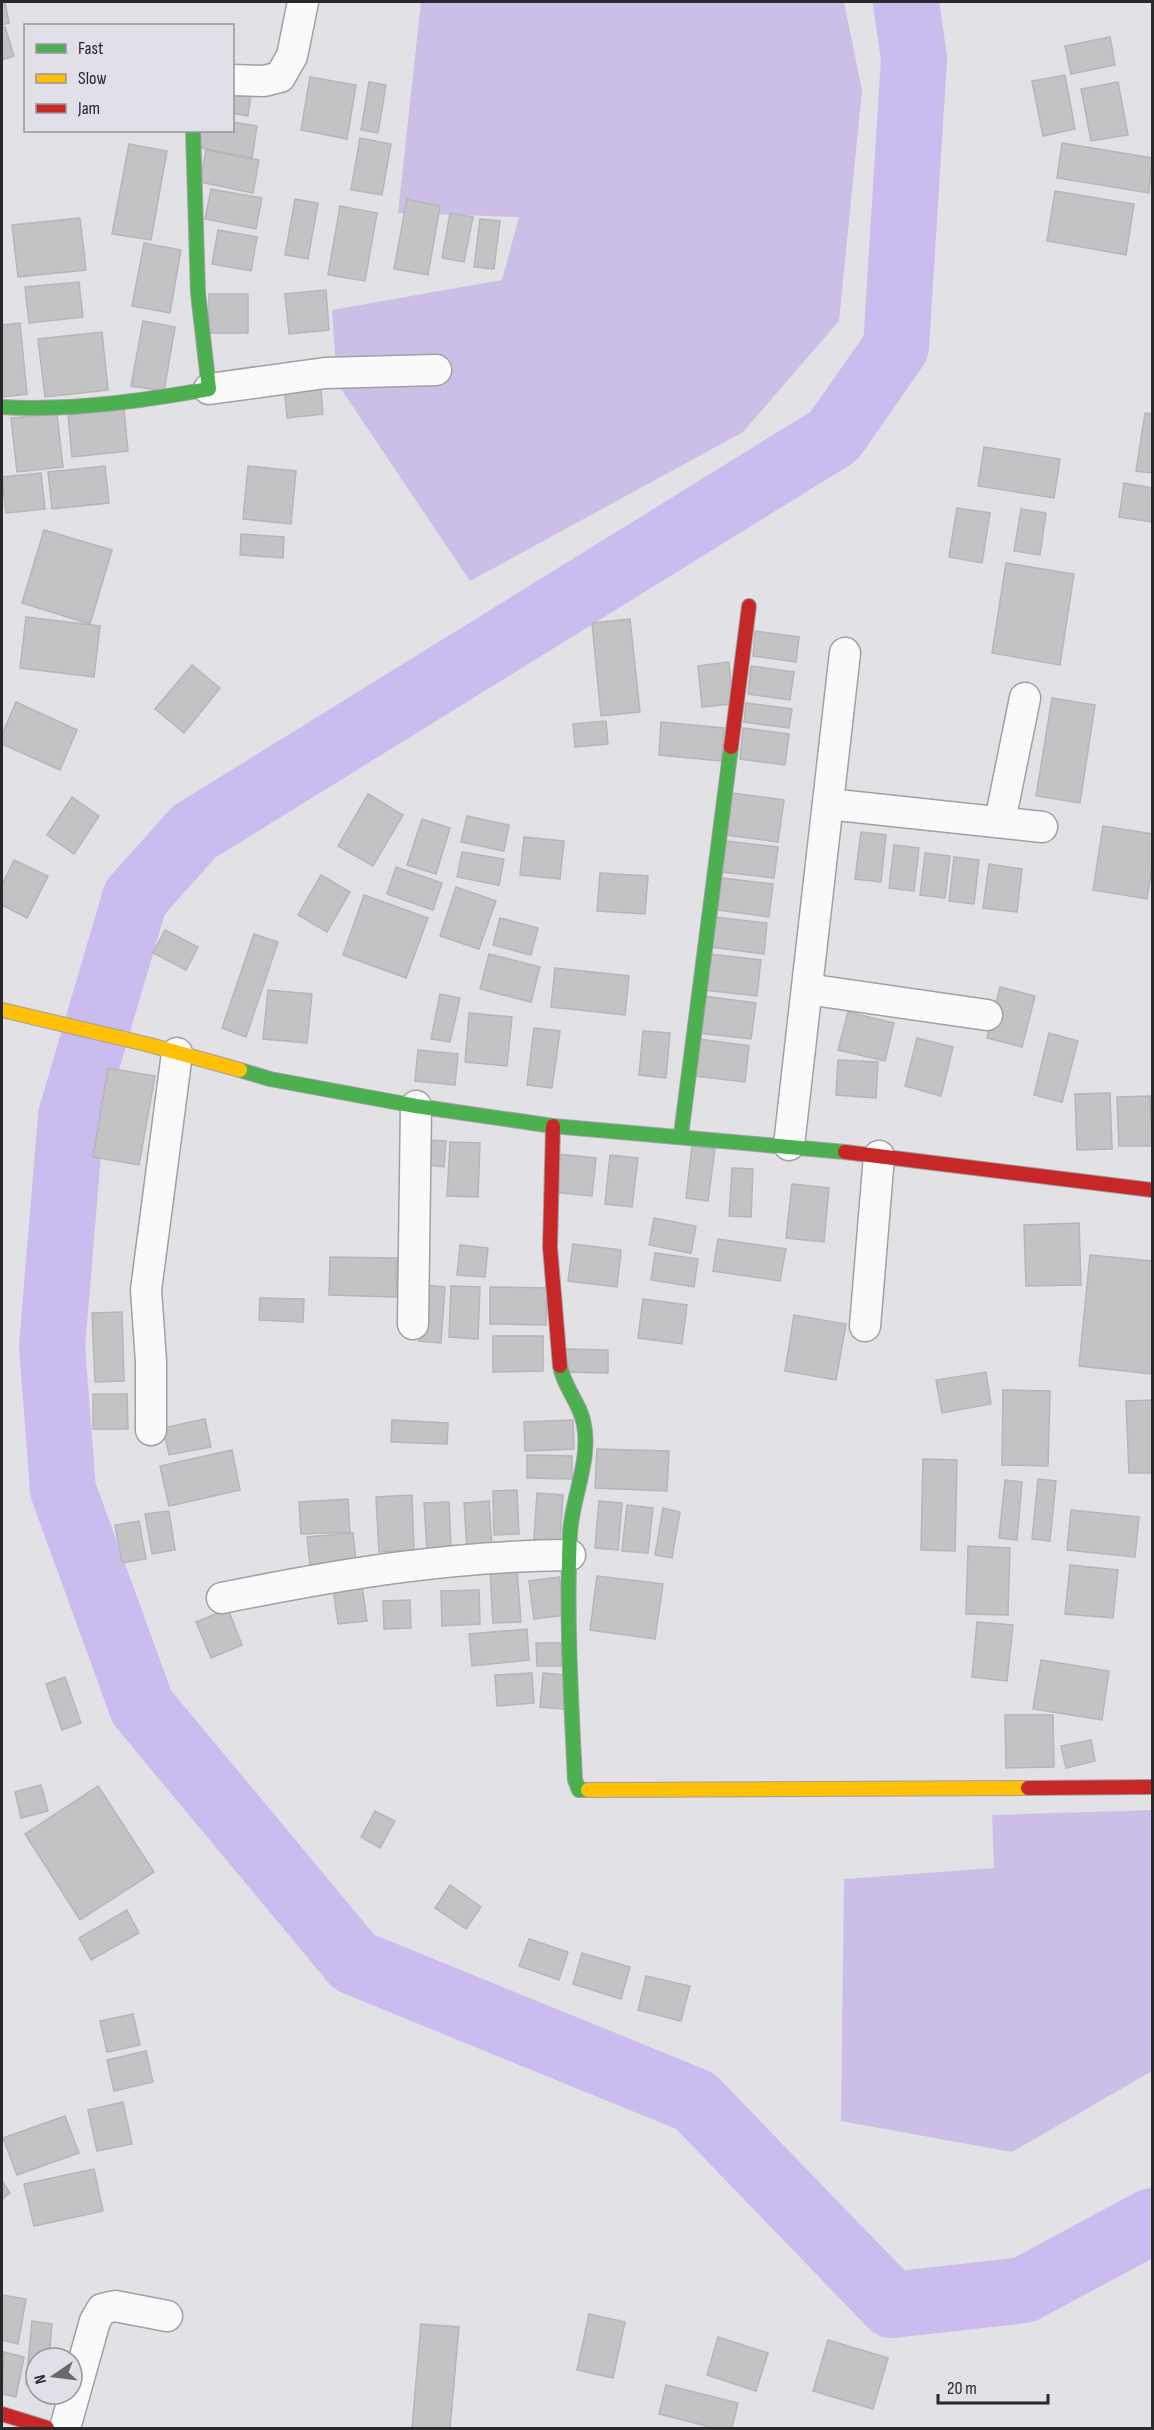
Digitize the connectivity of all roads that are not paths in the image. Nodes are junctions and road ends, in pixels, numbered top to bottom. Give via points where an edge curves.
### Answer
1 (303, 2) edge
2 (234, 80) edge
3 (193, 132) edge
4 (436, 370) dead end
5 (209, 389) junction
6 (2, 407) edge
7 (749, 606) dead end
8 (845, 653) dead end
9 (1025, 698) dead end
10 (828, 804) junction
11 (1000, 821) junction
12 (1042, 827) dead end
13 (807, 989) junction
14 (4, 1011) edge
15 (987, 1015) dead end
16 (164, 1049) junction
17 (416, 1106) junction
18 (553, 1126) junction
19 (681, 1135) junction
20 (789, 1145) junction
21 (879, 1156) junction
22 (1152, 1190) edge
23 (413, 1323) dead end
24 (865, 1326) dead end
25 (151, 1430) dead end
26 (570, 1555) junction
27 (222, 1598) dead end
28 (1152, 1787) edge
29 (167, 2316) dead end
30 (2, 2414) edge
31 (47, 2428) edge
32 (65, 2428) edge

1 - 2 street via 292,56 280,77
3 - 5 street via 204,363
4 - 5 street via 326,373
5 - 6 street via 37,408
7 - 19 street
8 - 10 street
9 - 11 street
10 - 11 street
10 - 13 street
11 - 12 street
13 - 15 street
13 - 20 street
14 - 16 street
16 - 17 street via 270,1079
16 - 25 street via 146,1290
17 - 18 street
17 - 23 street
18 - 19 street
18 - 26 street via 548,1232 560,1368 563,1383 584,1422 585,1436 574,1489
19 - 20 street
20 - 21 street
21 - 22 street
21 - 24 street
26 - 27 street via 420,1563
26 - 28 street via 575,1780 583,1791
29 - 32 street via 116,2306 102,2309 95,2321
30 - 31 street

